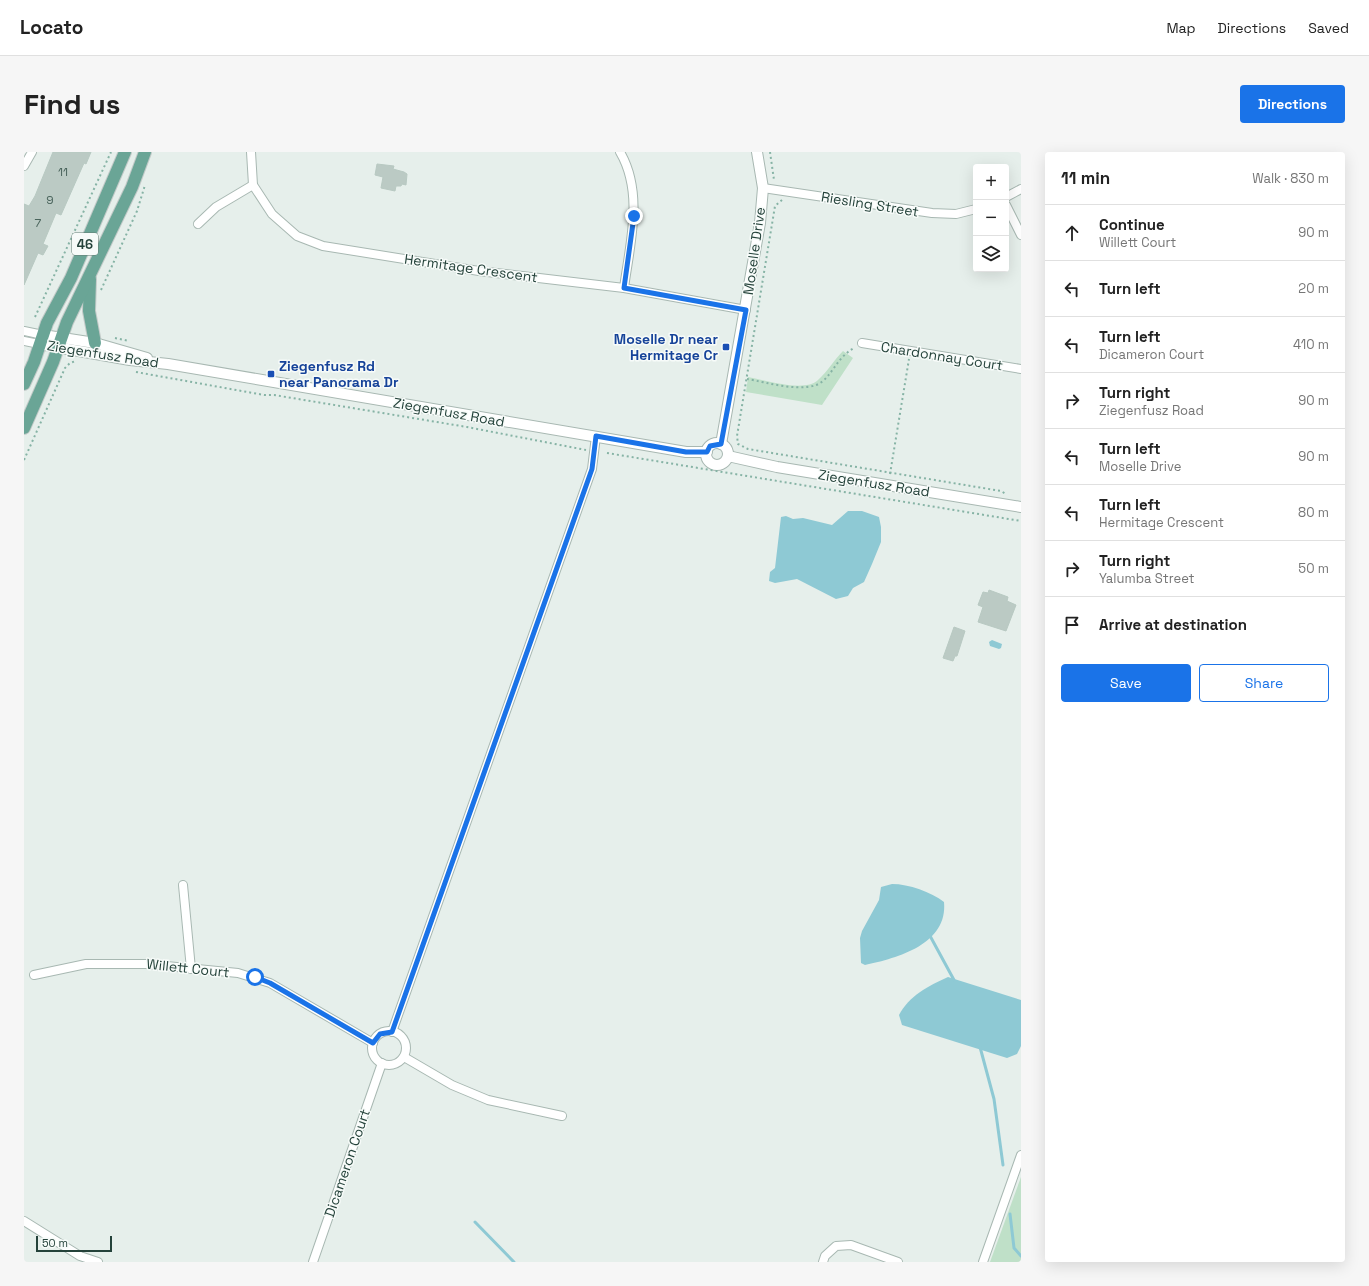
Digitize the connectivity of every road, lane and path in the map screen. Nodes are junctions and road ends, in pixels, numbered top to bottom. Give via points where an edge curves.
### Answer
1 (32, 152) edge
2 (110, 152) edge
3 (125, 152) edge
4 (145, 152) edge
5 (251, 152) edge
6 (620, 152) edge
7 (757, 152) edge
8 (770, 152) edge
9 (24, 166) edge
10 (147, 182) dead end
11 (778, 183) dead end
12 (253, 185) junction
13 (763, 188) junction
14 (1021, 189) edge
15 (783, 191) junction
16 (1009, 195) edge
17 (973, 210) edge
18 (1009, 211) edge
19 (198, 224) dead end
20 (1021, 235) edge
21 (90, 274) junction
22 (624, 288) junction
23 (101, 292) dead end
24 (746, 310) junction
25 (35, 317) dead end
26 (24, 331) edge
27 (110, 338) dead end
28 (41, 340) junction
29 (24, 341) edge
30 (129, 341) dead end
31 (59, 343) junction
32 (95, 343) junction
33 (862, 343) joint
34 (910, 351) junction
35 (82, 362) dead end
36 (168, 364) junction
37 (1021, 369) edge
38 (133, 371) dead end
39 (747, 379) junction
40 (24, 384) edge
41 (24, 428) edge
42 (596, 436) junction
43 (721, 444) junction
44 (587, 450) dead end
45 (707, 452) junction
46 (607, 453) dead end
47 (728, 456) junction
48 (24, 460) edge
49 (890, 474) junction
50 (1014, 495) dead end
51 (1021, 507) edge
52 (1021, 521) edge
53 (183, 885) dead end
54 (191, 969) junction
55 (34, 975) dead end
56 (392, 1032) junction
57 (373, 1043) junction
58 (404, 1057) junction
59 (382, 1063) junction
60 (562, 1116) dead end
61 (1021, 1155) edge
62 (24, 1221) edge
63 (98, 1262) edge
64 (313, 1262) edge
65 (823, 1262) edge
66 (898, 1262) edge
67 (982, 1262) edge

1 - 9 street
2 - 25 path
3 - 28 main road, 46 via 71,278 47,323
4 - 21 main road, 46 via 132,188
5 - 12 street, Hermitage Crescent
6 - 22 street via 632,186 634,216
7 - 13 street, Moselle Drive
8 - 11 path via 774,180
10 - 23 path
12 - 19 street via 216,207
12 - 22 street, Hermitage Crescent via 272,214 284,225 297,236 323,246 479,272
13 - 15 street, Riesling Street
13 - 24 street, Moselle Drive
14 - 16 street
15 - 17 street, Riesling Street via 932,213 956,214
15 - 39 path via 782,200 775,206
18 - 20 street
21 - 31 main road, 46
21 - 32 main road via 89,311
22 - 24 street, Hermitage Crescent
24 - 43 street, Moselle Drive
26 - 28 street
27 - 30 path
28 - 29 street
28 - 31 street, Ziegenfusz Road
28 - 40 main road, 46
31 - 32 street, Ziegenfusz Road
31 - 36 street, Ziegenfusz Road via 130,360
31 - 41 main road, 46
32 - 36 street, Ziegenfusz Road
33 - 34 street, Chardonnay Court
33 - 39 path via 839,359 823,382 812,387 802,388
34 - 37 street, Chardonnay Court
34 - 49 path
35 - 48 path via 70,363 65,368
36 - 42 street, Ziegenfusz Road
38 - 44 path
39 - 49 path via 737,436 738,444 748,449
42 - 45 street, Ziegenfusz Road via 686,452
42 - 56 street via 592,469
43 - 45 street via 710,446
43 - 47 street via 727,449
45 - 47 street via 709,461 716,465 723,463
46 - 52 path
47 - 51 street, Ziegenfusz Road via 777,467
49 - 50 path
53 - 54 street
54 - 55 street, Willett Court via 146,964 86,964
54 - 57 street, Willett Court via 238,973 270,983
56 - 57 street via 380,1034
56 - 58 street via 400,1035 405,1043
57 - 59 street via 375,1057
58 - 59 street via 391,1065
58 - 60 street via 452,1084 488,1100
59 - 64 street, Dicameron Court
61 - 67 street
62 - 63 street via 80,1256
65 - 66 street via 825,1256 836,1246 851,1245

